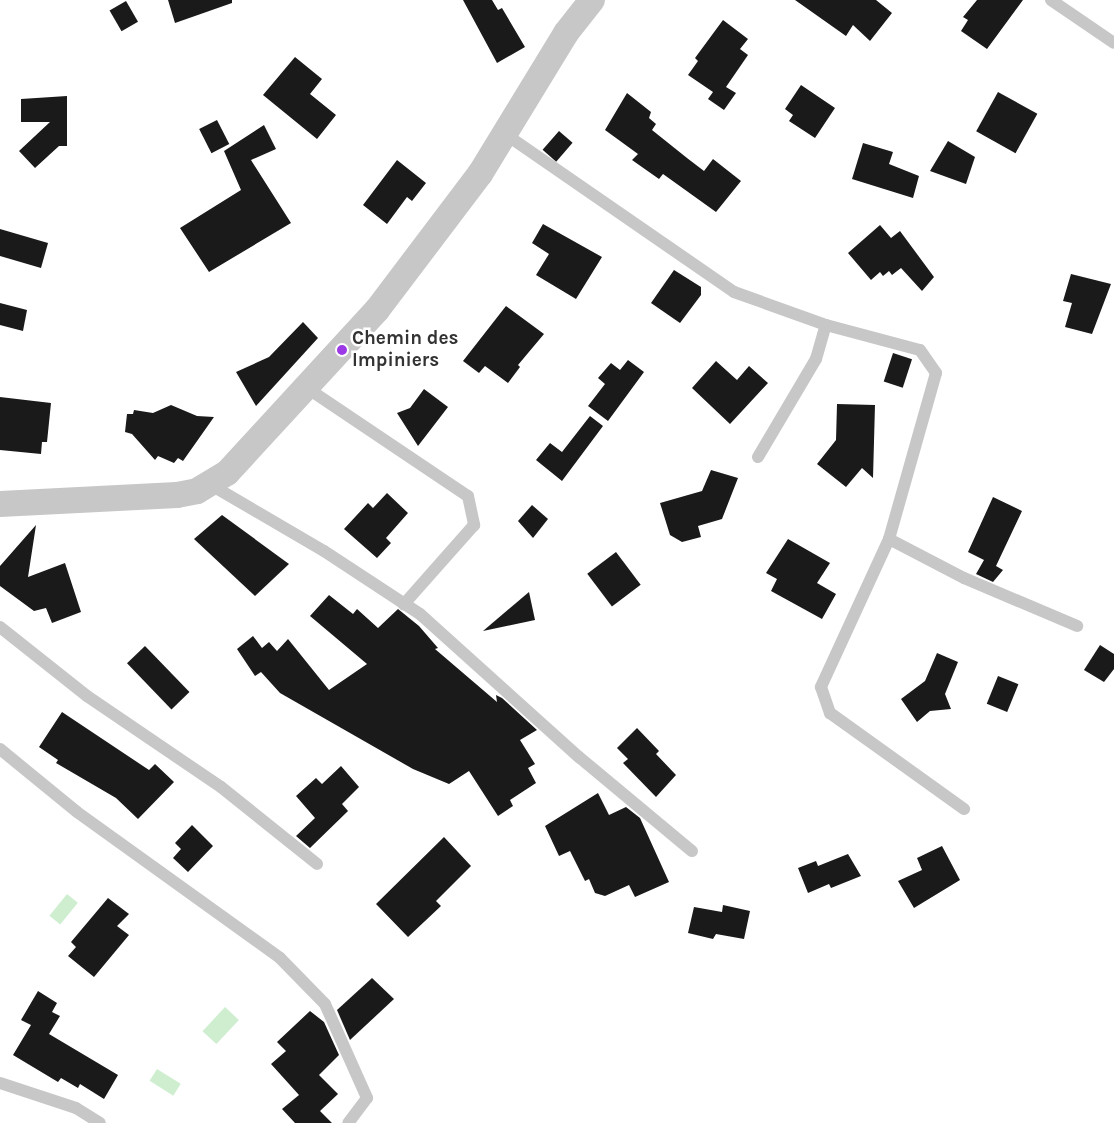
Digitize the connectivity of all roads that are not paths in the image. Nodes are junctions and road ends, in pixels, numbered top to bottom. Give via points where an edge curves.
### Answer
1 (592, 0) edge
2 (1051, 0) edge
3 (1114, 43) edge
4 (505, 134) junction
5 (826, 325) junction
6 (307, 388) junction
7 (758, 457) dead end
8 (211, 485) junction
9 (0, 504) edge
10 (889, 539) junction
11 (404, 604) junction
12 (1077, 626) dead end
13 (0, 627) edge
14 (0, 749) edge
15 (964, 809) dead end
16 (692, 851) dead end
17 (317, 864) dead end
18 (0, 1083) edge
19 (100, 1123) edge
20 (348, 1123) edge

1 - 4 street via 566,33
2 - 3 lane
4 - 5 lane via 734,292
4 - 6 street via 480,174 377,310
5 - 7 lane via 816,359
5 - 10 lane via 920,350 936,373
6 - 8 street via 241,460
6 - 11 lane via 468,496 474,524
8 - 9 street via 177,494
8 - 11 lane
10 - 12 lane via 964,578
10 - 15 lane via 821,687 830,713
11 - 16 lane via 420,614 579,757
13 - 17 lane via 87,696 221,787
14 - 20 lane via 77,812 280,958 325,1004 367,1098
18 - 19 lane via 76,1108

